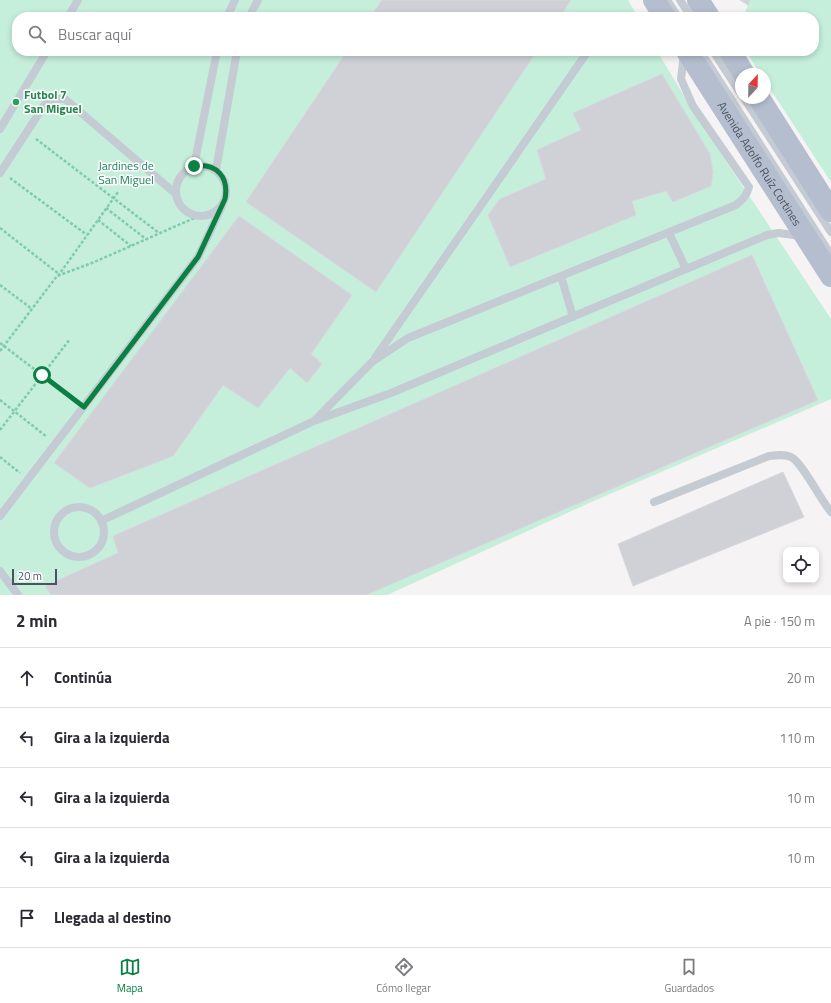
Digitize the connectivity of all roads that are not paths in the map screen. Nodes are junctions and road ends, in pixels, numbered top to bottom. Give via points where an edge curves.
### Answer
1 (78, 0) edge
2 (235, 0) edge
3 (258, 0) edge
4 (654, 0) edge
5 (667, 0) edge
6 (71, 12) edge
7 (229, 12) edge
8 (251, 12) edge
9 (662, 12) edge
10 (675, 12) edge
11 (44, 56) edge
12 (216, 56) edge
13 (236, 56) edge
14 (585, 56) edge
15 (684, 56) edge
16 (688, 56) edge
17 (703, 56) edge
18 (716, 56) edge
19 (733, 56) edge
20 (740, 68) edge
21 (735, 85) edge
22 (748, 104) edge
23 (763, 104) edge
24 (0, 129) edge
25 (194, 166) junction
26 (216, 170) junction
27 (0, 174) edge
28 (176, 194) junction
29 (222, 206) junction
30 (831, 210) edge
31 (669, 232) junction
32 (831, 232) edge
33 (805, 236) junction
34 (831, 255) edge
35 (686, 269) junction
36 (561, 276) junction
37 (831, 276) edge
38 (573, 317) junction
39 (372, 362) junction
40 (314, 421) junction
41 (654, 502) dead end
42 (831, 512) edge
43 (0, 516) edge
44 (101, 521) junction
45 (0, 571) edge
46 (18, 595) edge

1 - 6 lane
2 - 7 lane
3 - 8 lane
4 - 9 main road
5 - 10 lane
11 - 24 lane
12 - 25 lane
13 - 26 lane
14 - 39 lane
15 - 31 lane via 681,79 693,106 748,187 747,193 736,205
16 - 33 main road, Avenida Adolfo Ruíz Cortines
17 - 34 lane
18 - 21 lane
19 - 20 main road
22 - 32 lane
23 - 30 main road
25 - 26 lane via 202,165
25 - 28 lane via 180,177
26 - 29 lane via 222,176 227,191
27 - 28 lane via 47,101 65,100
28 - 29 lane via 184,209 191,214 207,215
29 - 43 lane via 198,257
31 - 35 lane
31 - 36 lane
33 - 35 lane via 779,233 767,235
33 - 37 main road, Avenida Adolfo Ruíz Cortines
35 - 38 lane
36 - 38 lane
36 - 39 lane via 408,338
38 - 40 lane via 391,394
39 - 40 lane
40 - 44 lane
41 - 42 lane via 769,456 784,454 793,457
44 - 44 lane via 96,514 82,507 66,511 55,523 54,535 58,547 72,556 80,557 95,551 103,537
45 - 46 lane

